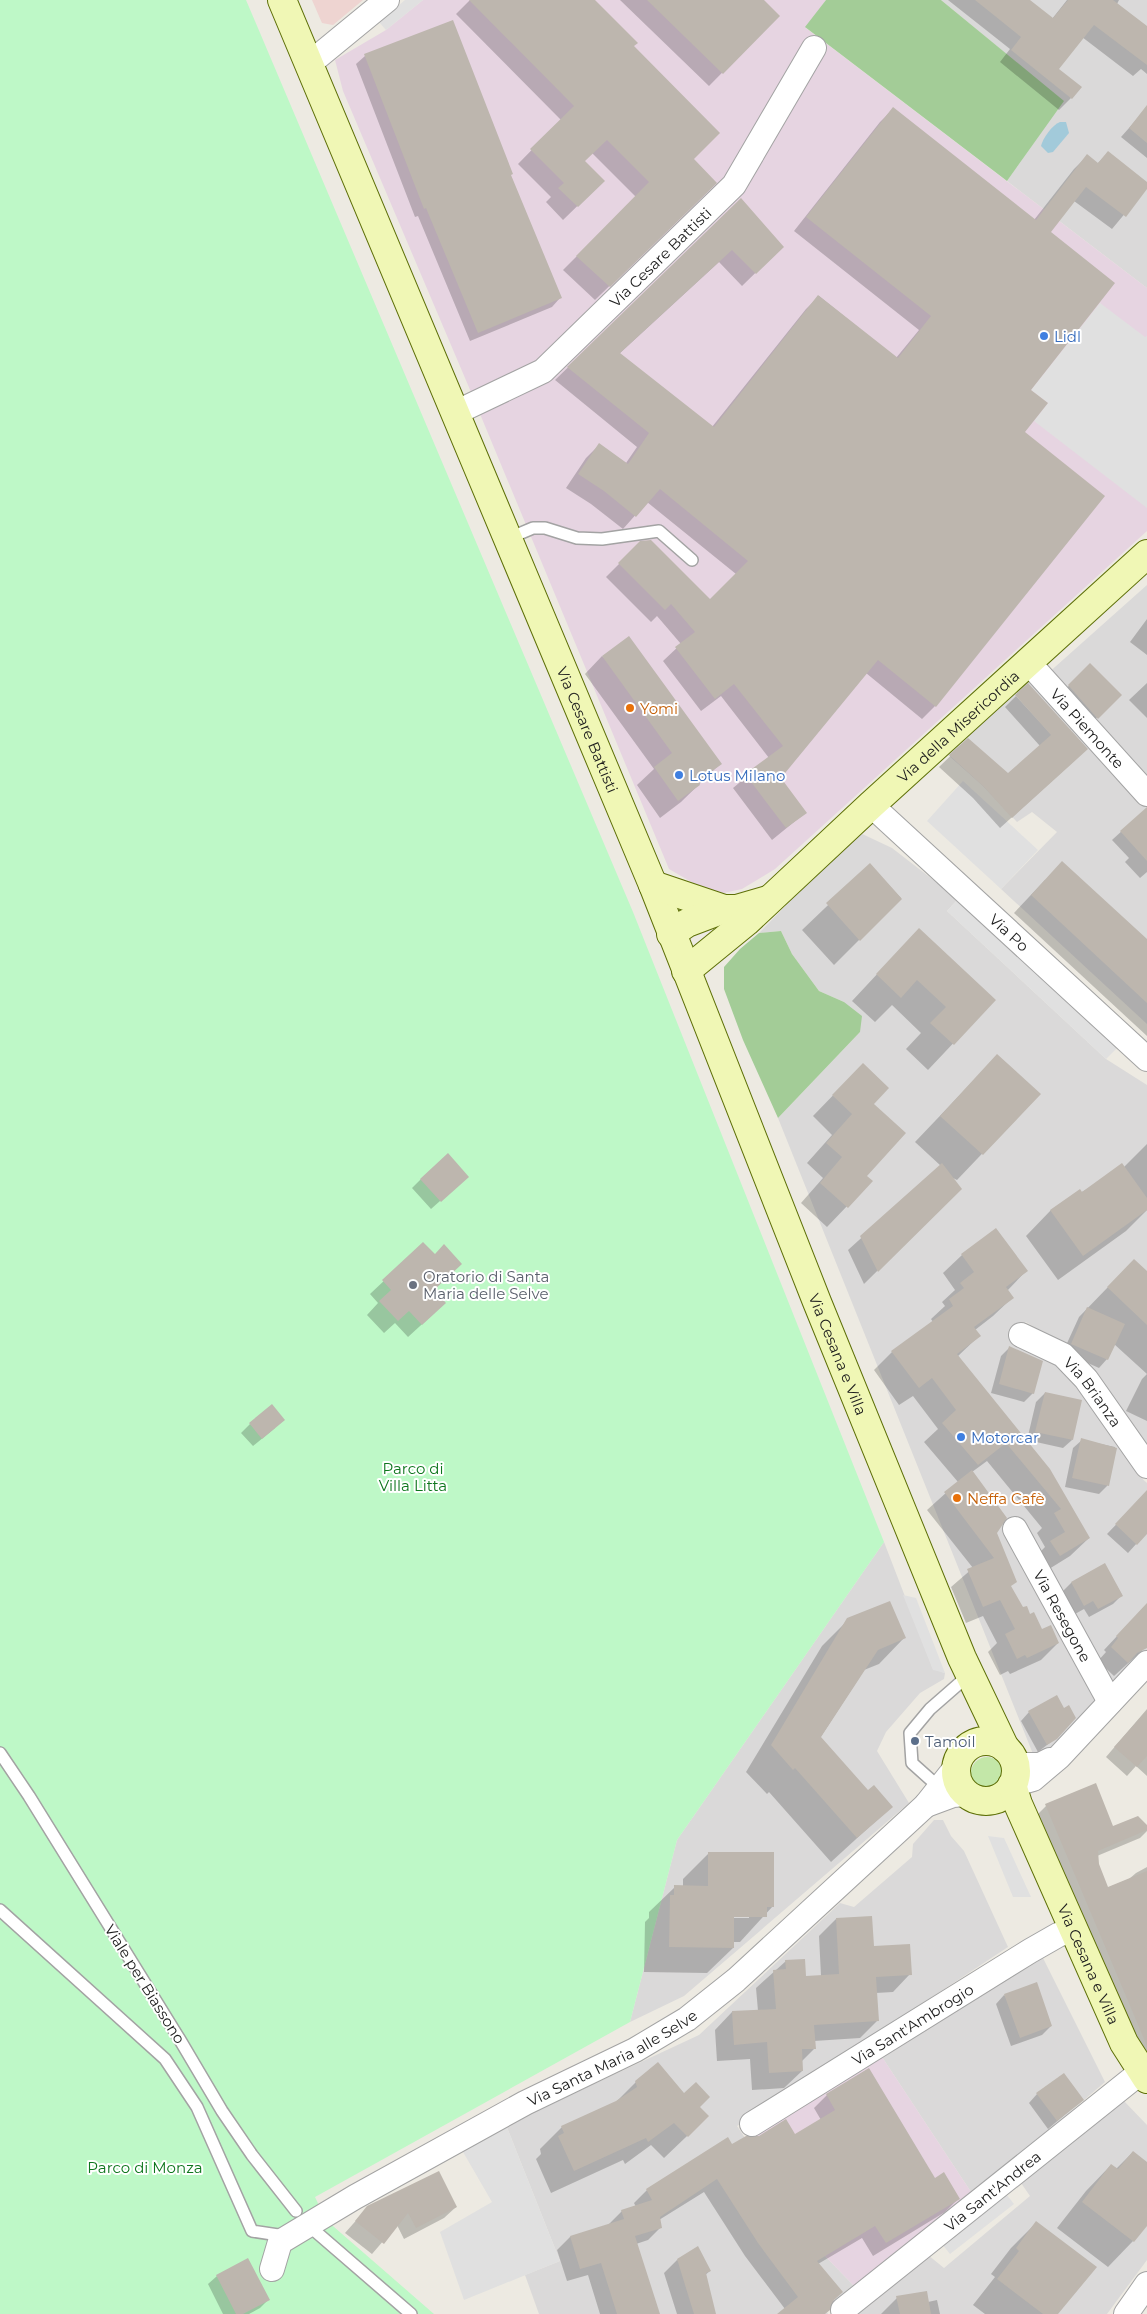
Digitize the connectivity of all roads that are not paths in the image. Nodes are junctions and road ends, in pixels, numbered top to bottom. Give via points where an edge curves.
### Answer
1 (282, 0) edge
2 (387, 0) edge
3 (814, 48) dead end
4 (309, 64) junction
5 (455, 413) junction
6 (508, 539) junction
7 (1147, 554) edge
8 (692, 560) dead end
9 (1028, 662) junction
10 (1147, 794) edge
11 (870, 805) junction
12 (652, 885) junction
13 (770, 899) junction
14 (724, 909) junction
15 (672, 934) junction
16 (686, 970) junction
17 (717, 1048) joint
18 (1147, 1059) edge
19 (1021, 1335) dead end
20 (1147, 1466) edge
21 (1015, 1529) dead end
22 (1147, 1663) edge
23 (966, 1670) junction
24 (1110, 1702) junction
25 (0, 1753) edge
26 (973, 1779) junction
27 (0, 1910) edge
28 (1074, 1929) junction
29 (1144, 2075) edge
30 (752, 2124) dead end
31 (296, 2211) dead end
32 (315, 2231) dead end
33 (290, 2237) junction
34 (272, 2269) dead end
35 (1147, 2284) edge
36 (843, 2310) dead end
37 (411, 2314) edge
38 (1126, 2314) edge

1 - 4 main road, Via Cesare Battisti
2 - 4 street
3 - 5 street, Via Cesare Battisti via 734,185 543,371
4 - 5 main road, Via Cesare Battisti
5 - 6 main road, Via Cesare Battisti
6 - 8 lane via 533,528 577,538 602,539 659,531
6 - 12 main road, Via Cesare Battisti
7 - 9 main road, Via della Misericordia
9 - 10 street, Via Piemonte
9 - 11 main road, Via della Misericordia
11 - 13 main road, Via della Misericordia
11 - 18 street, Via Po
12 - 14 main road, Via della Misericordia
12 - 15 main road, Via Cesare Battisti
13 - 14 main road, Via della Misericordia via 737,909
13 - 16 main road, Via della Misericordia via 719,946
14 - 15 main road, Via della Misericordia via 688,923
15 - 16 main road, Via Cesare Battisti
16 - 17 main road, Via Cesare Battisti
17 - 23 main road, Via Cesana e Villa
19 - 20 street, Via Brianza via 1063,1355 1080,1373
21 - 24 street, Via Resegone
22 - 24 street
23 - 26 main road, Via Cesana e Villa
23 - 26 main road, Via Cesana e Villa
23 - 26 lane via 910,1733 912,1763
24 - 26 street via 1059,1757 1033,1779
25 - 31 lane, Viale per Biassono via 222,2111
26 - 28 main road, Via Cesana e Villa via 1018,1804
26 - 33 street, Via Santa Maria alle Selve via 687,2019 635,2050 525,2103 355,2196
27 - 33 lane via 165,2059 197,2107 252,2231
28 - 29 main road, Via Cesana e Villa via 1124,2043
28 - 30 street, Via Sant'Ambrogio via 1058,1934
29 - 36 street, Via Sant'Andrea
32 - 37 lane
33 - 34 street, Via Santa Maria alle Selve via 280,2242
35 - 38 street

